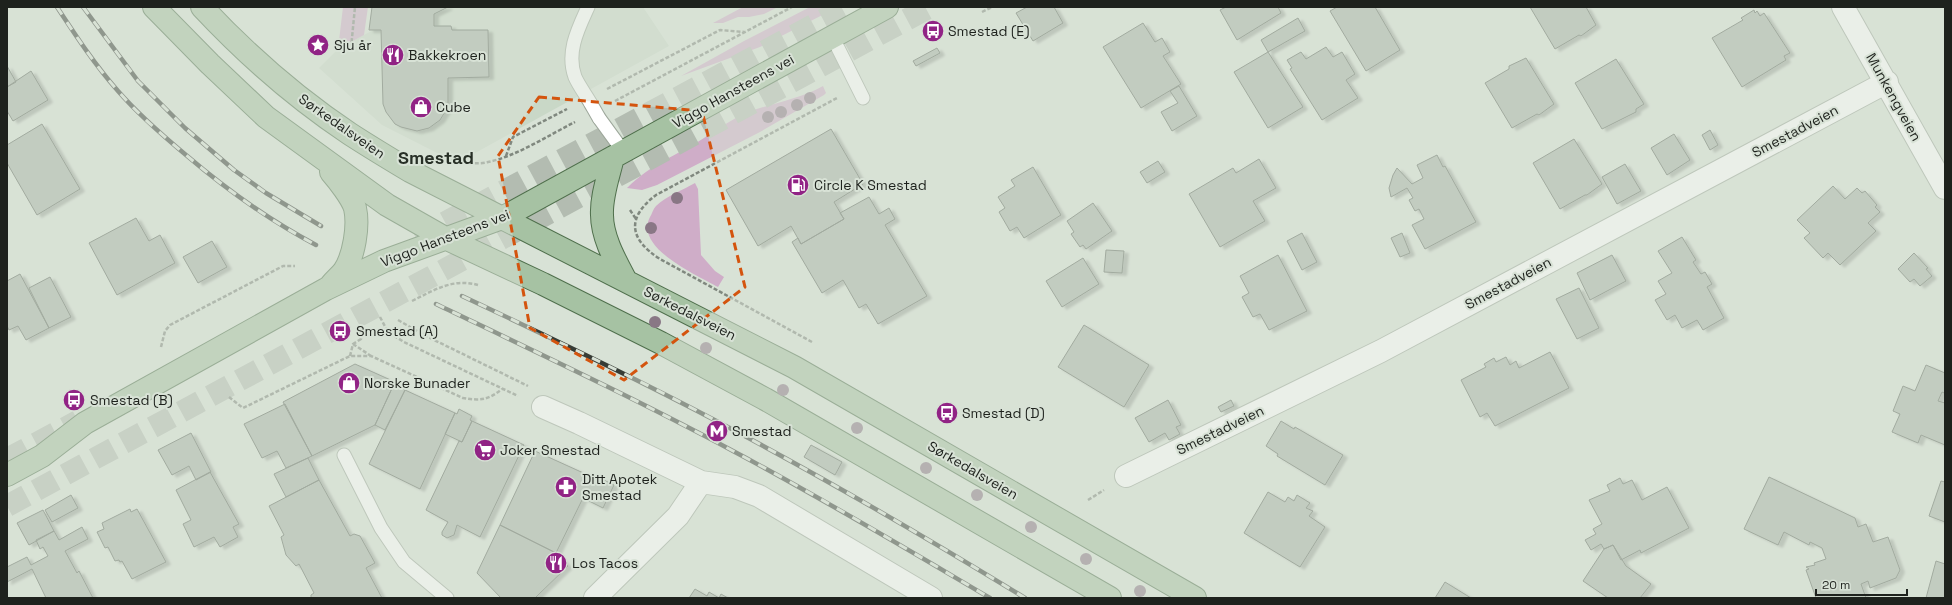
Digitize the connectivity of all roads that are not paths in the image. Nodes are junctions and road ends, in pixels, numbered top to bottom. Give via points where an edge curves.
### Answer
1 (154, 7) edge
2 (202, 7) edge
3 (588, 7) edge
4 (887, 7) edge
5 (1843, 7) edge
6 (832, 36) junction
7 (1887, 82) junction
8 (860, 92) road end
9 (618, 154) junction
10 (319, 157) junction
11 (1945, 188) edge
12 (502, 218) junction
13 (445, 238) junction
14 (625, 279) junction
15 (326, 289) junction
16 (543, 407) road end
17 (344, 455) dead end
18 (7, 474) edge
19 (1126, 476) dead end
20 (700, 482) junction
21 (447, 598) edge
22 (595, 598) edge
23 (931, 598) edge
24 (1110, 598) edge
25 (1195, 598) edge

1 - 10 main road via 266,117
2 - 12 main road, Sørkedalsveien via 232,38 285,85 350,134 410,171
3 - 9 lane, bridge via 573,42 572,63 575,77
4 - 6 main road, Viggo Hansteens vei
5 - 7 street, Munkengveien
6 - 8 lane
6 - 9 main road, Viggo Hansteens vei
7 - 11 street, Munkengveien
7 - 19 street, Smestadveien via 1380,351
9 - 12 main road, Viggo Hansteens vei
9 - 14 main road via 603,197 602,216 608,244
10 - 13 main road via 387,205
10 - 15 main road via 338,180 355,208 356,230 352,254 344,271
12 - 13 main road, Viggo Hansteens vei
12 - 14 main road, Sørkedalsveien
13 - 15 main road, Viggo Hansteens vei via 384,261
13 - 24 main road via 661,343 758,395
14 - 25 main road, Sørkedalsveien via 794,367
15 - 18 main road, Viggo Hansteens vei via 85,423 42,456
16 - 20 street
17 - 21 lane via 381,528 404,562
20 - 22 street via 678,516
20 - 23 street via 735,487 759,496

